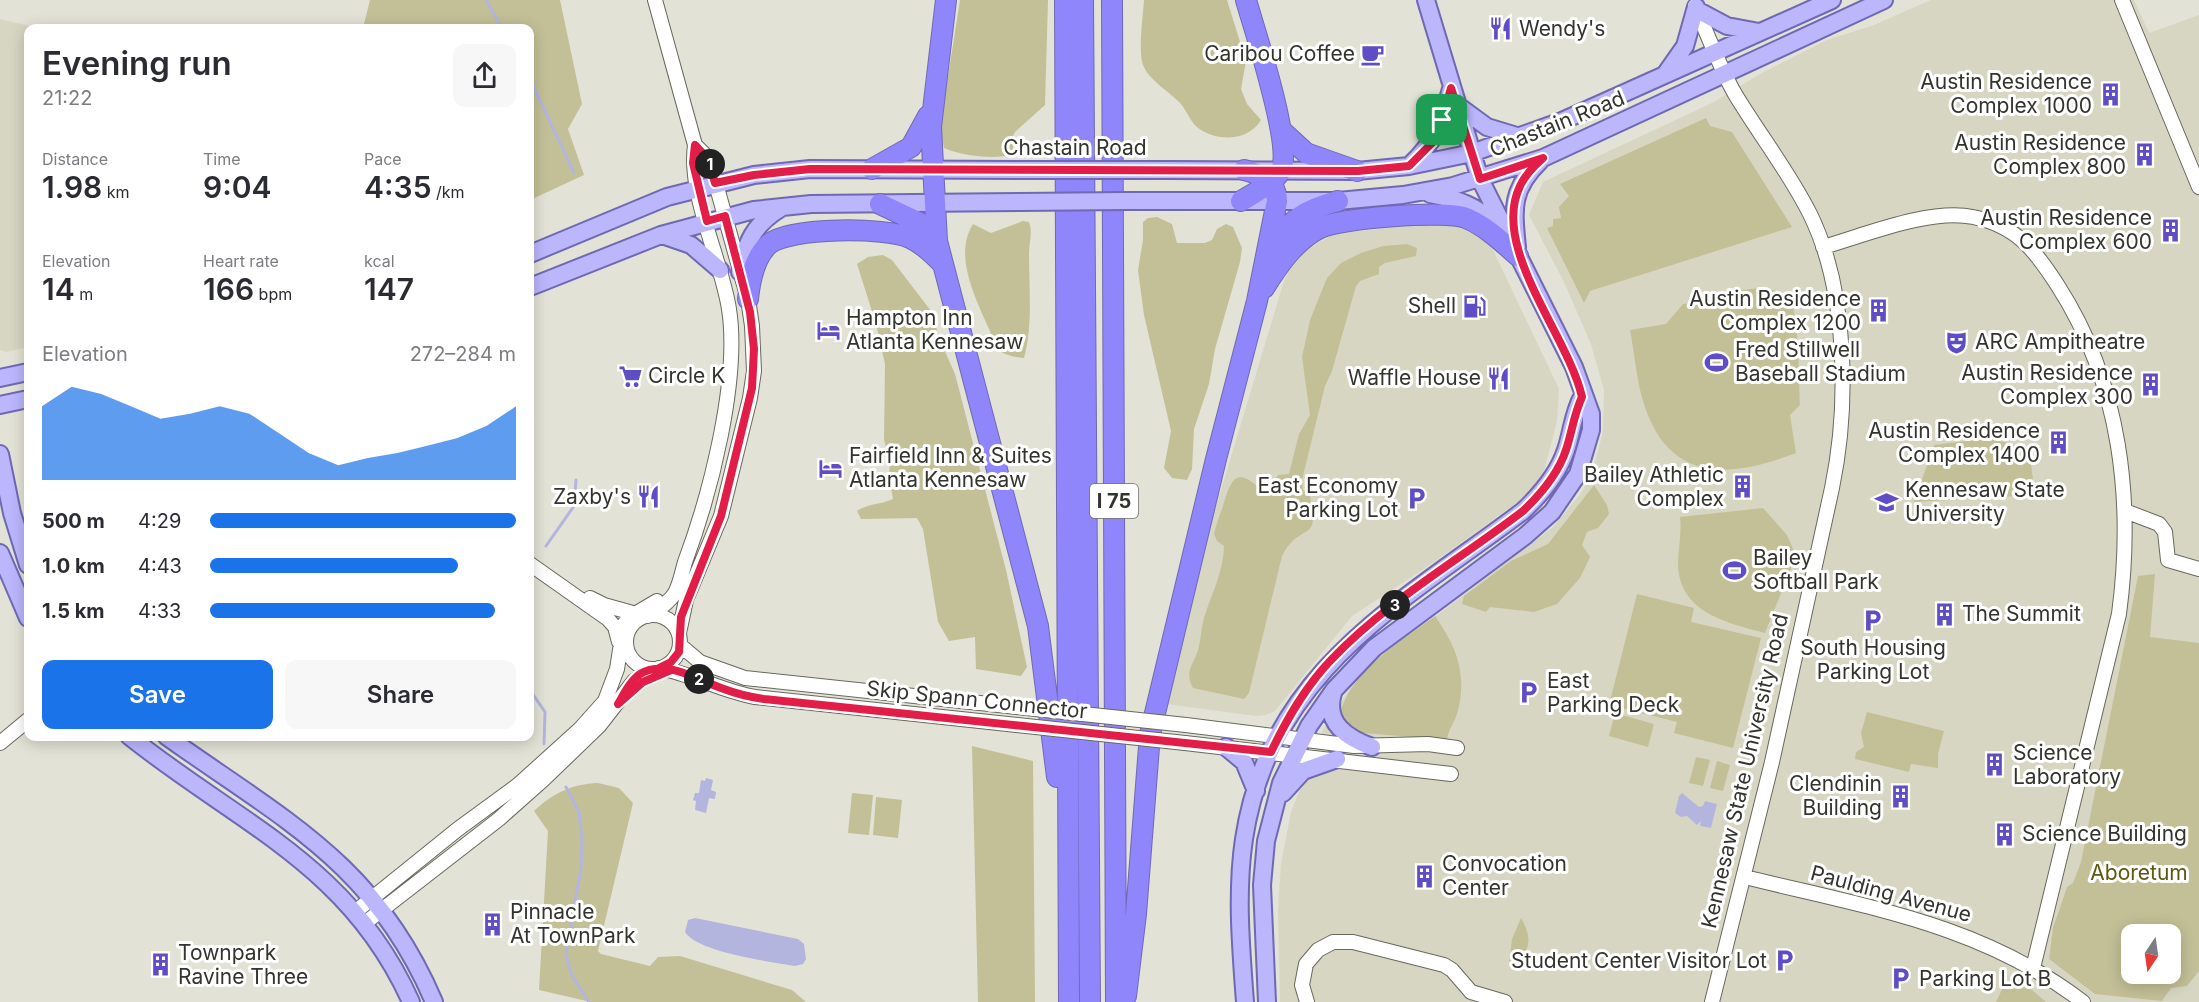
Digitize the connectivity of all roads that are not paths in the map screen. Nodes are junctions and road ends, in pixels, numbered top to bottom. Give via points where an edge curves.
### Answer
1 (655, 0) edge
2 (946, 0) edge
3 (1065, 0) edge
4 (1083, 0) edge
5 (1112, 0) edge
6 (1246, 0) edge
7 (1426, 0) edge
8 (1832, 0) edge
9 (1884, 0) edge
10 (2122, 0) edge
11 (1695, 5) edge
12 (1759, 32) junction
13 (1716, 52) junction
14 (1666, 74) junction
15 (1725, 75) junction
16 (1451, 88) junction
17 (1456, 105) junction
18 (932, 108) junction
19 (1281, 130) junction
20 (1521, 137) junction
21 (695, 145) junction
22 (1472, 153) junction
23 (1543, 158) junction
24 (1409, 166) junction
25 (872, 169) junction
26 (933, 170) junction
27 (1244, 170) joint
28 (1358, 171) junction
29 (1480, 179) junction
30 (715, 183) junction
31 (1276, 185) junction
32 (2199, 187) edge
33 (697, 188) junction
34 (1423, 193) junction
35 (1241, 201) joint
36 (1338, 201) junction
37 (936, 202) junction
38 (880, 204) junction
39 (784, 206) junction
40 (725, 216) junction
41 (707, 221) junction
42 (661, 235) junction
43 (1506, 235) junction
44 (937, 241) junction
45 (1823, 247) junction
46 (534, 252) edge
47 (1267, 255) junction
48 (1518, 256) junction
49 (943, 264) junction
50 (720, 270) junction
51 (740, 272) junction
52 (534, 285) edge
53 (748, 299) junction
54 (1257, 301) junction
55 (24, 373) edge
56 (0, 378) edge
57 (1582, 397) junction
58 (24, 400) edge
59 (0, 405) edge
60 (0, 454) edge
61 (2125, 511) junction
62 (24, 552) edge
63 (0, 553) edge
64 (534, 567) edge
65 (2199, 569) edge
66 (556, 582) junction
67 (24, 609) edge
68 (643, 615) junction
69 (681, 617) junction
70 (680, 639) junction
71 (619, 642) junction
72 (710, 666) junction
73 (661, 669) junction
74 (1334, 690) junction
75 (24, 723) edge
76 (1279, 735) junction
77 (136, 741) edge
78 (173, 741) edge
79 (0, 743) edge
80 (1220, 747) junction
81 (1297, 747) junction
82 (1372, 747) junction
83 (1457, 748) dead end
84 (1271, 752) junction
85 (1337, 759) junction
86 (1451, 774) dead end
87 (1256, 791) junction
88 (1274, 806) junction
89 (1068, 841) junction
90 (1745, 877) junction
91 (378, 903) junction
92 (360, 917) junction
93 (2032, 968) junction
94 (411, 1002) edge
95 (434, 1002) edge
96 (1069, 1002) edge
97 (1090, 1002) edge
98 (1116, 1002) edge
99 (1125, 1002) edge
100 (1245, 1002) edge
101 (1267, 1002) edge
102 (1306, 1002) edge
103 (1505, 1002) edge
104 (1712, 1002) edge
105 (2083, 1002) edge

1 - 21 street
2 - 18 highway
3 - 89 highway, I 75
4 - 97 highway
5 - 98 highway, I 75
6 - 19 highway
7 - 16 main road
8 - 12 main road, Chastain Road
9 - 15 main road, Chastain Road
10 - 32 street
11 - 12 main road via 1717,22
11 - 13 street, Kennesaw State University Road
11 - 14 main road via 1685,46
12 - 13 main road, Chastain Road
13 - 14 main road, Chastain Road
13 - 15 street, Kennesaw State University Road
14 - 20 main road, Chastain Road
15 - 23 main road, Chastain Road
15 - 45 street, Kennesaw State University Road via 1804,204
16 - 17 main road
16 - 24 main road via 1438,132
17 - 20 main road via 1488,128
17 - 22 main road
18 - 25 highway via 911,147
18 - 26 highway
19 - 28 highway via 1306,153
19 - 31 highway via 1284,153
20 - 22 main road, Chastain Road
21 - 30 street via 708,159
21 - 33 street
22 - 24 main road, Chastain Road
22 - 29 main road
23 - 29 main road, Chastain Road
23 - 48 main road via 1526,176 1516,195
24 - 28 main road, Chastain Road
25 - 26 main road, Chastain Road
25 - 30 main road, Chastain Road via 779,171
26 - 27 main road, Chastain Road, bridge
26 - 37 highway
27 - 31 highway
28 - 31 main road, Chastain Road
29 - 34 main road, Chastain Road
29 - 43 main road
30 - 33 main road, Chastain Road
30 - 40 street
31 - 35 highway
31 - 36 main road, Chastain Road
31 - 47 highway
33 - 41 street
33 - 46 main road, Chastain Road via 630,211
34 - 36 main road, Chastain Road
34 - 43 main road via 1475,207
35 - 37 main road, bridge
36 - 47 highway via 1298,216
37 - 38 main road
37 - 44 highway
38 - 39 main road
38 - 44 highway via 920,224
39 - 40 main road
39 - 51 main road via 749,236
40 - 41 main road
40 - 51 street
41 - 42 main road
41 - 50 street
42 - 50 main road via 691,245
42 - 52 main road
43 - 48 main road
44 - 49 highway
45 - 61 street via 1954,214 1987,221 2023,239 2050,274 2086,336 2118,440
45 - 90 street, Kennesaw State University Road via 1842,359 1840,445
47 - 54 highway
48 - 54 highway via 1479,225 1448,213 1340,223 1320,228 1300,241 1274,272
48 - 57 main road via 1564,347
49 - 53 highway via 926,248 896,234 793,234 774,241 760,255 750,279
49 - 89 highway via 1038,626
50 - 68 street via 729,310 730,375 704,504 679,580
51 - 53 street
53 - 69 street via 754,349 750,399 721,516
54 - 99 highway via 1150,734
55 - 56 main road
57 - 74 main road via 1592,422 1588,447 1578,474 1558,505 1525,536 1387,637
57 - 76 main road via 1566,451 1538,496 1353,638 1310,685
58 - 59 main road
60 - 62 main road
61 - 65 street via 2159,524 2165,532 2168,560
61 - 93 street via 2124,573 2118,614
63 - 67 main road
64 - 66 street
66 - 68 street via 604,605
66 - 71 street via 608,619
68 - 70 street via 666,618
68 - 71 street via 624,624
68 - 73 street via 632,626 626,644 635,662
69 - 70 street
69 - 72 street via 694,649
70 - 72 street, Skip Spann Connector via 693,658
70 - 73 street via 671,662
71 - 91 street via 614,677 605,700 592,717 558,752
72 - 76 street, Skip Spann Connector, bridge via 764,681
73 - 80 street, Skip Spann Connector, bridge via 764,699
73 - 91 street via 618,704 544,780
74 - 81 main road
74 - 82 main road via 1330,707 1336,724 1348,736
75 - 79 street
76 - 81 street, Skip Spann Connector
76 - 84 main road
77 - 92 main road via 304,861
78 - 91 main road via 316,842
80 - 84 street, Skip Spann Connector
80 - 87 main road via 1244,762
81 - 82 street
81 - 84 street, Skip Spann Connector
81 - 85 street
81 - 88 main road
82 - 83 street via 1407,744
84 - 87 main road
85 - 86 street
85 - 88 main road via 1303,771
87 - 100 main road via 1244,838 1239,898
88 - 101 main road via 1262,885
89 - 96 highway, I 75
90 - 93 street, Paulding Avenue via 1941,926
90 - 104 street, Kennesaw State University Road
91 - 92 street
91 - 95 main road via 413,956
92 - 94 main road
93 - 105 street, Paulding Avenue
102 - 103 street via 1302,980 1310,958 1323,946 1345,941 1444,964 1471,992

